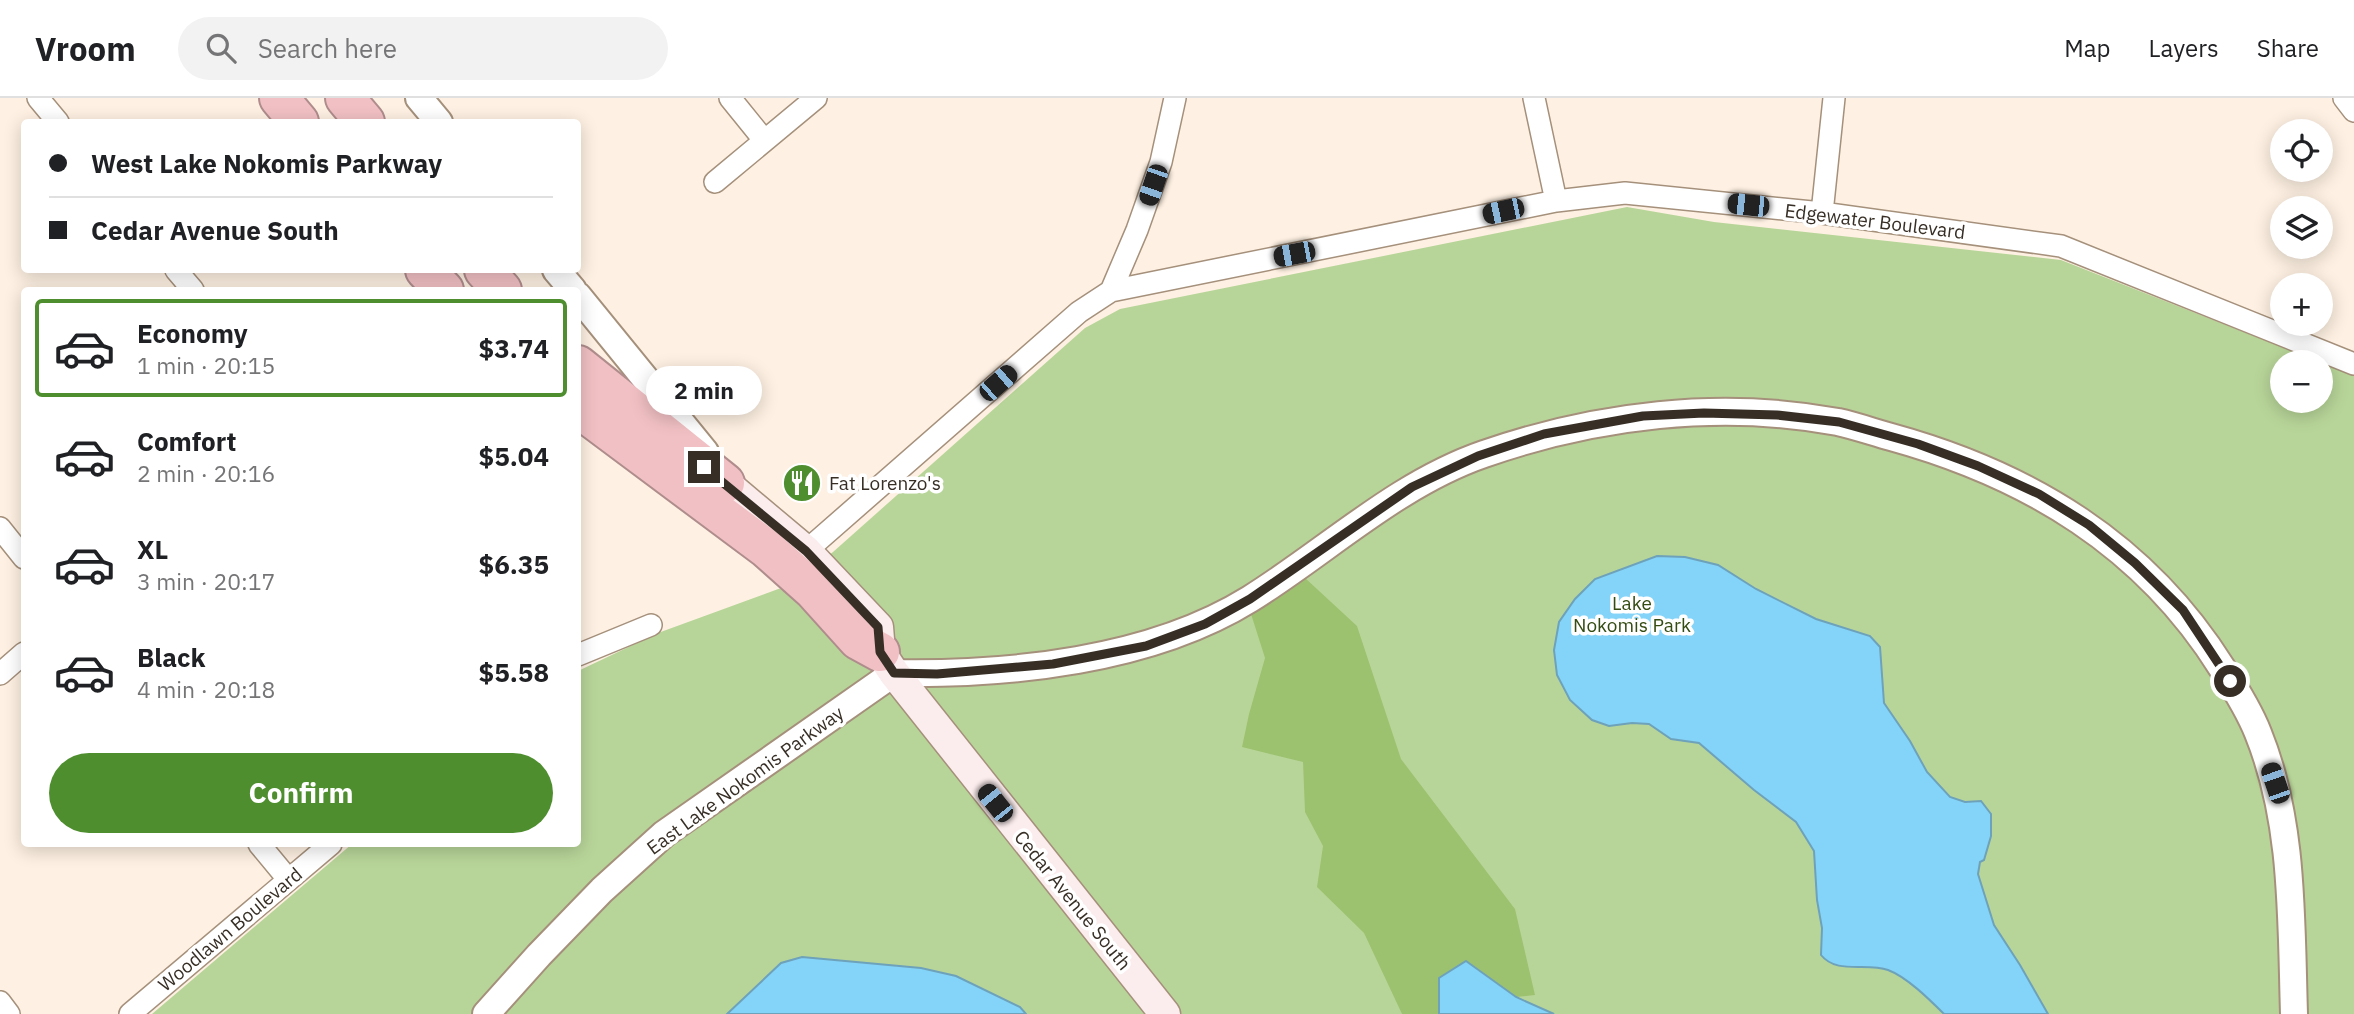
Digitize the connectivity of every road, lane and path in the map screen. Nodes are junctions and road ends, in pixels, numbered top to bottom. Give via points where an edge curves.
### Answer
1 (38, 98) edge
2 (279, 98) edge
3 (345, 98) edge
4 (352, 98) edge
5 (419, 98) edge
6 (730, 98) edge
7 (816, 98) edge
8 (1175, 98) edge
9 (1534, 98) edge
10 (1834, 98) edge
11 (2344, 98) edge
12 (2354, 111) edge
13 (56, 119) edge
14 (296, 119) edge
15 (363, 119) edge
16 (364, 119) edge
17 (436, 119) edge
18 (764, 140) junction
19 (715, 183) dead end
20 (1556, 201) junction
21 (1822, 213) junction
22 (179, 273) edge
23 (428, 273) edge
24 (487, 273) edge
25 (559, 273) edge
26 (190, 287) edge
27 (441, 287) edge
28 (499, 287) edge
29 (570, 287) edge
30 (1111, 291) junction
31 (581, 300) edge
32 (2354, 364) edge
33 (581, 367) edge
34 (581, 410) edge
35 (724, 483) junction
36 (0, 528) edge
37 (806, 551) junction
38 (21, 554) edge
39 (651, 625) dead end
40 (581, 654) edge
41 (21, 656) edge
42 (887, 663) junction
43 (0, 674) edge
44 (261, 847) edge
45 (327, 847) edge
46 (288, 879) junction
47 (0, 1002) edge
48 (9, 1014) edge
49 (130, 1014) edge
50 (486, 1014) edge
51 (1165, 1014) edge
52 (2294, 1014) edge

1 - 13 street
2 - 14 highway
3 - 15 highway
4 - 16 highway
5 - 17 street
6 - 18 street
7 - 18 street
8 - 30 street via 1161,162
9 - 20 street
10 - 21 street
11 - 12 street
18 - 19 street
20 - 21 street, Edgewater Boulevard via 1625,193
20 - 30 street, Edgewater Boulevard
21 - 32 street, Edgewater Boulevard via 2062,247
22 - 26 street
23 - 27 highway
24 - 28 highway
25 - 29 street
30 - 37 street, Edgewater Boulevard via 1079,312
31 - 35 street via 701,445
33 - 35 highway, Cedar Avenue South
34 - 42 highway, Cedar Avenue South via 767,549
35 - 37 main road, Cedar Avenue South
36 - 38 street
37 - 42 main road, Cedar Avenue South via 878,627
39 - 40 street
41 - 43 street
42 - 50 street, East Lake Nokomis Parkway via 664,834 593,900
42 - 51 main road, Cedar Avenue South
42 - 52 street via 937,674 1053,664 1146,646 1205,624 1250,599 1412,487 1478,456 1544,434 1643,416 1704,413 1839,422 1918,444 2039,494 2089,525 2183,610 2250,717 2275,783 2285,832
44 - 46 street
45 - 46 street, Woodlawn Boulevard
46 - 49 street, Woodlawn Boulevard
47 - 48 street

